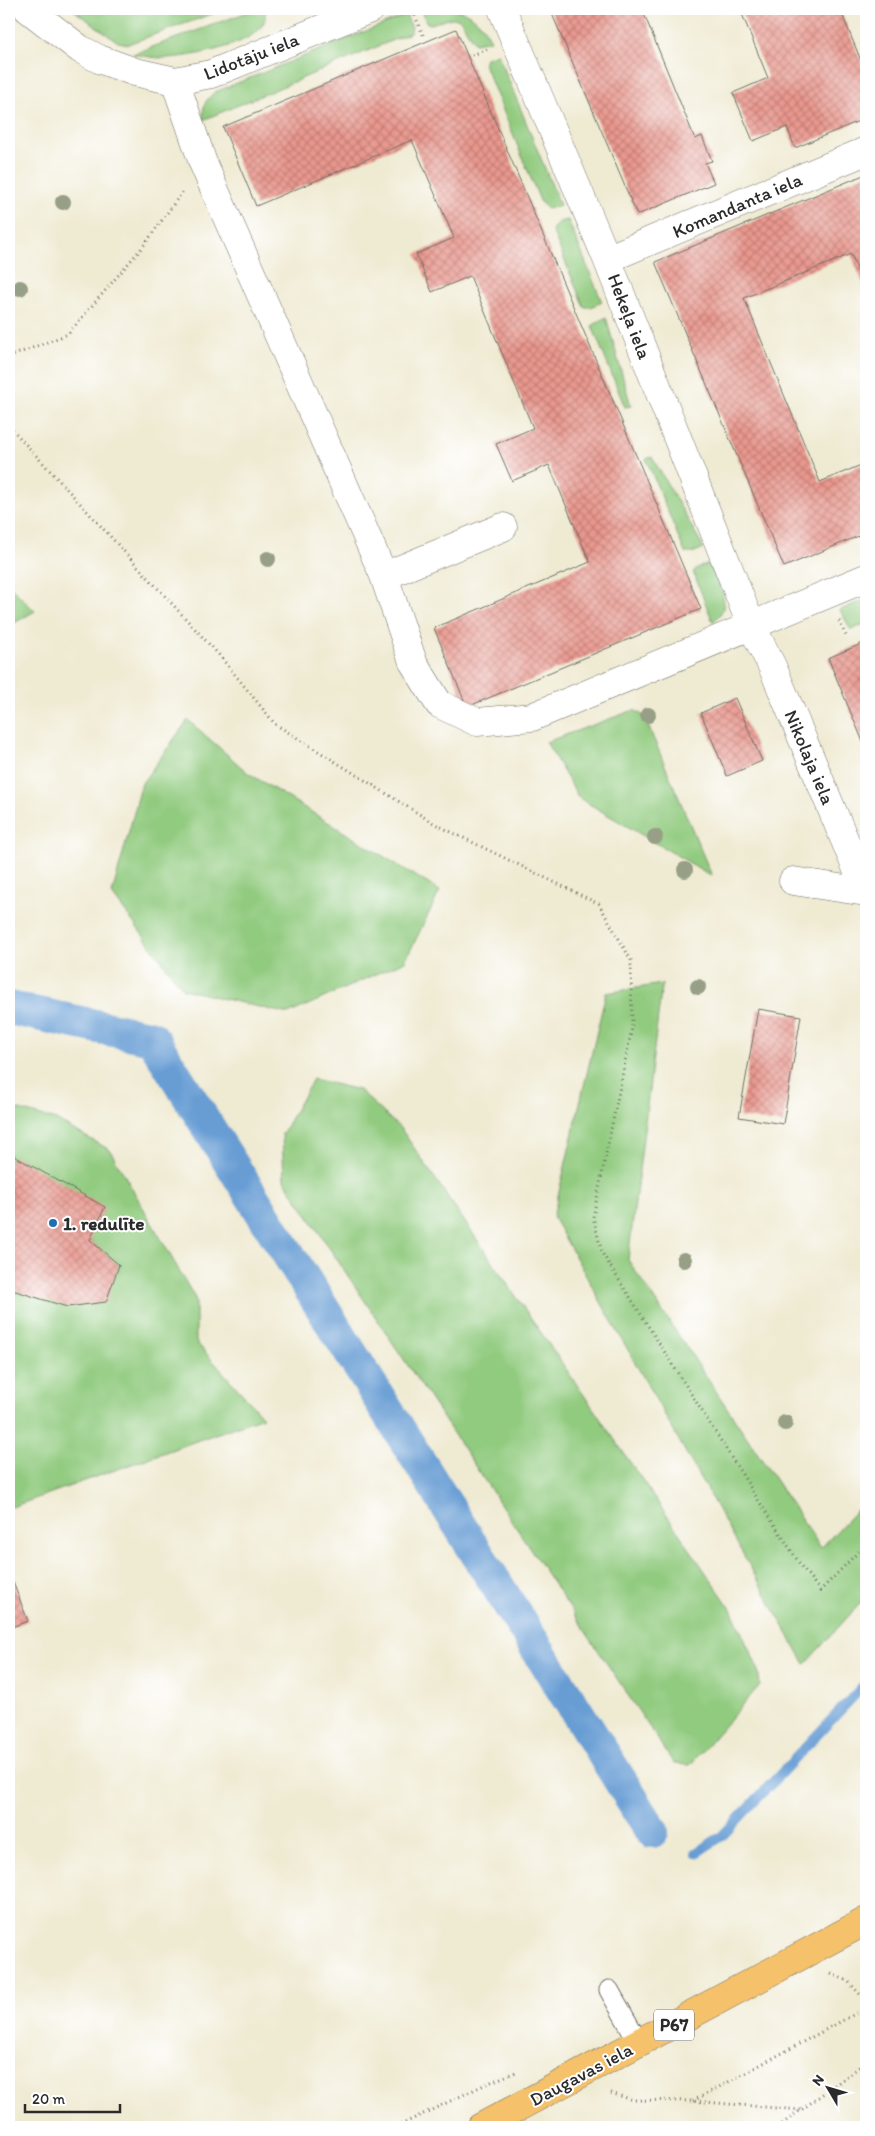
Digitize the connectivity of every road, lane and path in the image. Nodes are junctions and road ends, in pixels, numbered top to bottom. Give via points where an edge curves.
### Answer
1 (28, 9) edge
2 (370, 9) edge
3 (502, 9) edge
4 (413, 12) dead end
5 (423, 36) dead end
6 (494, 47) dead end
7 (472, 55) dead end
8 (175, 81) junction
9 (866, 151) edge
10 (203, 163) junction
11 (607, 259) junction
12 (9, 357) edge
13 (9, 426) edge
14 (502, 527) dead end
15 (384, 576) junction
16 (866, 578) edge
17 (839, 621) dead end
18 (751, 625) junction
19 (847, 638) dead end
20 (792, 881) dead end
21 (866, 891) edge
22 (866, 1544) edge
23 (866, 1921) edge
24 (608, 1990) dead end
25 (866, 2008) edge
26 (639, 2044) junction
27 (866, 2062) edge
28 (523, 2069) dead end
29 (608, 2092) dead end
30 (693, 2101) junction
31 (801, 2110) junction
32 (396, 2127) edge
33 (481, 2127) edge
34 (778, 2127) edge

1 - 8 street, Lidotāju iela via 80,49 99,59
2 - 8 street, Lidotāju iela via 211,74
3 - 11 street, Hekeļa iela
4 - 5 path
6 - 7 path
8 - 10 street
9 - 11 street, Komandanta iela
10 - 12 path via 145,244 68,334
10 - 15 street
11 - 18 street, Hekeļa iela
13 - 22 path via 219,655 275,724 435,824 599,904 631,960 632,1028 593,1216 602,1253 762,1506 820,1591
14 - 15 street
15 - 18 street via 413,662 439,704 477,722 532,717
16 - 18 street
17 - 19 path
18 - 21 street, Nikolaja iela via 772,666
20 - 21 street
23 - 26 main road, Daugavas iela / P67
24 - 26 lane
25 - 30 path
26 - 33 main road, Daugavas iela / P67
27 - 31 path
28 - 32 path
29 - 30 path via 633,2100
30 - 31 path
31 - 34 path

